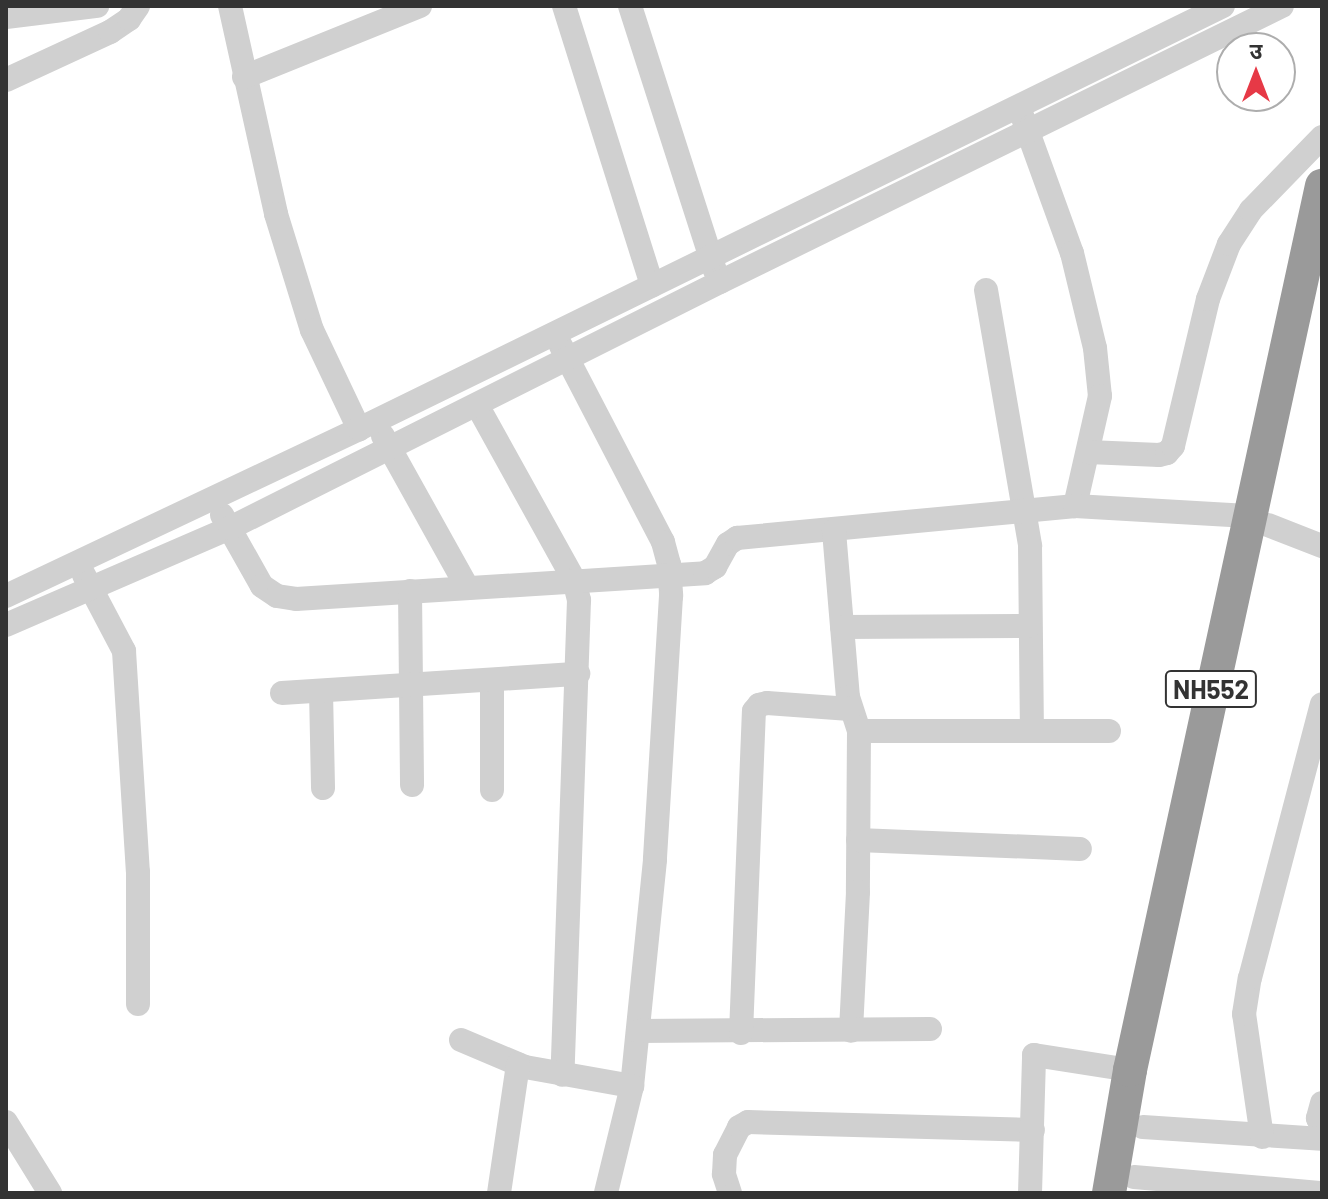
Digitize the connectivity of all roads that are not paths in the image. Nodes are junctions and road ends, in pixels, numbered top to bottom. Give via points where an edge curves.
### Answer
1 (97, 6) edge
2 (138, 6) edge
3 (230, 6) edge
4 (420, 6) edge
5 (564, 6) edge
6 (630, 6) edge
7 (1223, 6) edge
8 (1282, 6) edge
9 (6, 17) edge
10 (244, 77) junction
11 (6, 80) edge
12 (1018, 105) junction
13 (1027, 131) junction
14 (1322, 137) edge
15 (1322, 186) edge
16 (710, 258) junction
17 (720, 282) junction
18 (652, 285) junction
19 (986, 290) dead end
20 (1322, 294) edge
21 (554, 333) junction
22 (567, 358) junction
23 (477, 405) junction
24 (366, 425) junction
25 (390, 450) junction
26 (1088, 452) junction
27 (213, 499) junction
28 (1075, 506) junction
29 (1025, 511) junction
30 (1258, 520) junction
31 (230, 528) junction
32 (834, 531) junction
33 (1322, 546) edge
34 (78, 562) junction
35 (670, 576) junction
36 (574, 580) junction
37 (467, 587) junction
38 (91, 588) junction
39 (410, 591) junction
40 (6, 596) edge
41 (6, 625) edge
42 (1029, 626) junction
43 (842, 627) junction
44 (578, 674) junction
45 (492, 680) junction
46 (412, 686) junction
47 (321, 691) junction
48 (282, 693) dead end
49 (1322, 704) edge
50 (854, 720) junction
51 (1032, 731) junction
52 (1109, 731) dead end
53 (412, 785) dead end
54 (1311, 785) edge
55 (323, 788) dead end
56 (492, 790) dead end
57 (858, 840) junction
58 (1080, 849) dead end
59 (138, 1004) dead end
60 (930, 1029) dead end
61 (638, 1031) junction
62 (851, 1031) junction
63 (741, 1033) junction
64 (461, 1040) dead end
65 (518, 1064) junction
66 (1130, 1070) junction
67 (562, 1075) junction
68 (632, 1086) junction
69 (1322, 1103) edge
70 (6, 1122) edge
71 (1322, 1126) edge
72 (1143, 1127) junction
73 (1033, 1130) junction
74 (1262, 1137) junction
75 (1322, 1139) edge
76 (1125, 1188) edge
77 (50, 1193) edge
78 (499, 1193) edge
79 (606, 1193) edge
80 (730, 1193) edge
81 (1030, 1193) edge
82 (1322, 1193) edge

1 - 9 street
2 - 11 street via 110,32
3 - 10 street
4 - 10 street
5 - 18 street
6 - 16 street
7 - 12 street
8 - 13 street
10 - 24 street via 276,214 312,330
12 - 13 street
12 - 16 street
13 - 17 street
13 - 26 street via 1072,253 1095,348 1100,396
14 - 26 street via 1251,210 1229,244 1208,299 1173,446 1167,453
15 - 30 highway, NH552
16 - 17 street
16 - 18 street
17 - 22 street
18 - 21 street
19 - 29 street
20 - 30 highway, NH552
21 - 22 street
21 - 24 street
22 - 23 street
22 - 35 street via 663,542
23 - 25 street
23 - 36 street
24 - 25 street
24 - 27 street
25 - 31 street
25 - 37 street
26 - 28 street
27 - 31 street
27 - 34 street
28 - 29 street
28 - 30 street
29 - 32 street
29 - 42 street
30 - 33 street
30 - 66 highway, NH552
30 - 72 highway, NH552
31 - 38 street
31 - 39 street via 262,586 277,596
32 - 35 street via 737,538 705,573
32 - 43 street
34 - 38 street
34 - 40 street
35 - 36 street
35 - 61 street via 655,860
36 - 37 street
36 - 44 street via 580,621
37 - 39 street
38 - 41 street
38 - 59 street via 124,651 138,872
39 - 46 street
42 - 43 street
42 - 51 street
43 - 50 street
44 - 45 street
44 - 67 street
45 - 46 street
45 - 56 street
46 - 47 street
46 - 53 street
47 - 48 street
47 - 55 street
49 - 54 street
50 - 51 street
50 - 57 street
50 - 63 street via 767,703 754,711
51 - 52 street
54 - 74 street via 1244,1014
57 - 58 street
57 - 62 street
60 - 62 street
61 - 63 street
61 - 68 street
62 - 63 street
64 - 65 street
65 - 67 street
65 - 78 street
66 - 73 street via 1034,1055
66 - 76 highway, NH552
67 - 68 street
68 - 79 street
69 - 71 street
70 - 77 street
72 - 74 street
72 - 76 highway, NH552
73 - 80 street via 748,1122 730,1141 723,1164
73 - 81 street
74 - 75 street
76 - 82 street

